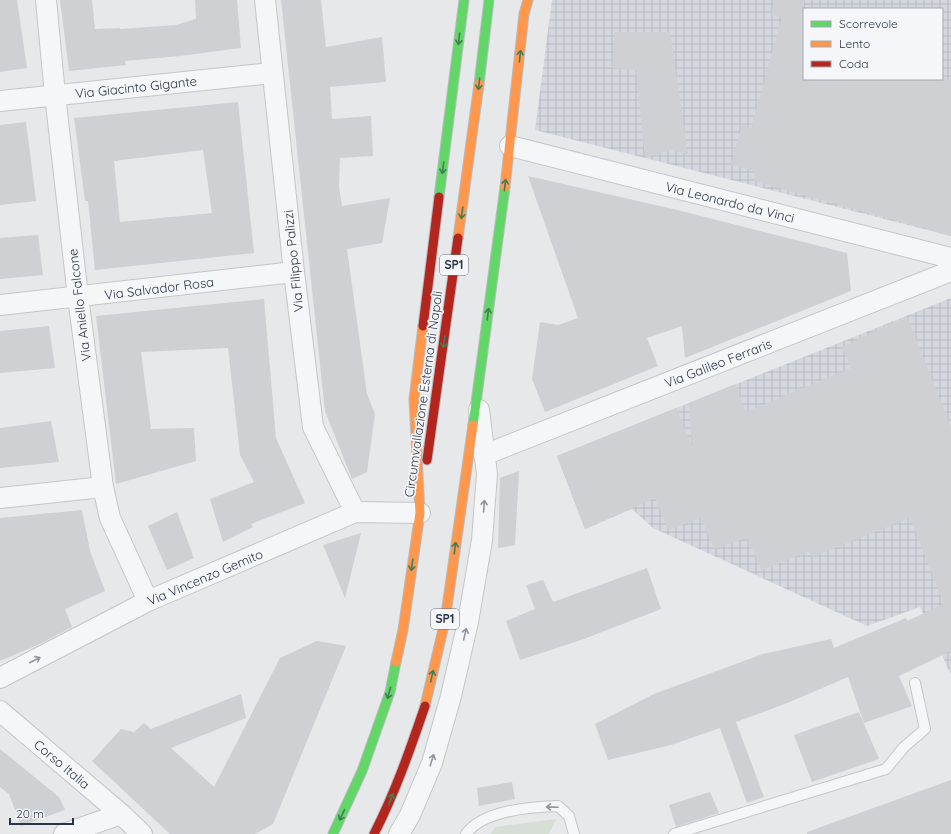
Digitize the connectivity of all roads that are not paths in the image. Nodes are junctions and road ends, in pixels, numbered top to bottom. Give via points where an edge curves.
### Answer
1 (46, 0) edge
2 (265, 0) edge
3 (464, 0) edge
4 (489, 0) edge
5 (527, 0) edge
6 (272, 73) junction
7 (55, 95) junction
8 (0, 101) edge
9 (510, 146) junction
10 (951, 258) edge
11 (951, 271) edge
12 (294, 272) junction
13 (78, 297) junction
14 (0, 305) edge
15 (477, 395) junction
16 (484, 455) junction
17 (103, 487) junction
18 (0, 498) edge
19 (355, 512) junction
20 (420, 513) junction
21 (148, 601) junction
22 (0, 678) edge
23 (915, 683) dead end
24 (0, 711) edge
25 (121, 814) junction
26 (64, 834) edge
27 (142, 834) edge
28 (333, 834) edge
29 (374, 834) edge
30 (399, 834) edge
31 (466, 834) edge
32 (574, 834) edge
33 (674, 834) edge

1 - 7 street, Via Aniello Falcone
2 - 6 street, Via Filippo Palizzi
3 -> 20 highway via 414,399
4 -> 20 highway, Circumvallazione Esterna di Napoli / SP1
9 -> 5 highway
6 - 7 street, Via Giacinto Gigante
6 - 12 street, Via Filippo Palizzi
7 - 8 street, Via Giacinto Gigante
7 - 13 street, Via Aniello Falcone
9 - 10 street, Via Leonardo da Vinci
15 -> 9 highway
11 - 16 street, Via Galileo Ferraris
12 - 13 street, Via Salvador Rosa
12 - 19 street, Via Filippo Palizzi via 313,427
13 - 14 street, Via Salvador Rosa
13 - 17 street, Via Aniello Falcone
15 - 16 street
29 -> 15 highway, SP1 via 408,757 428,695 445,621
30 -> 16 street via 432,763 468,622 482,540 487,474
17 - 18 street
17 - 21 street, Via Aniello Falcone via 110,518
19 - 20 street, Via Vincenzo Gemito
19 - 21 street, Via Vincenzo Gemito
20 -> 28 highway via 403,630 390,692 362,771
22 -> 21 street, Via Vincenzo Gemito
23 - 33 lane via 925,729 904,747 886,769
24 - 25 street, Corso Italia
25 - 26 street
25 - 27 street, Corso Italia
32 -> 31 lane via 568,816 558,806 525,807 487,817

